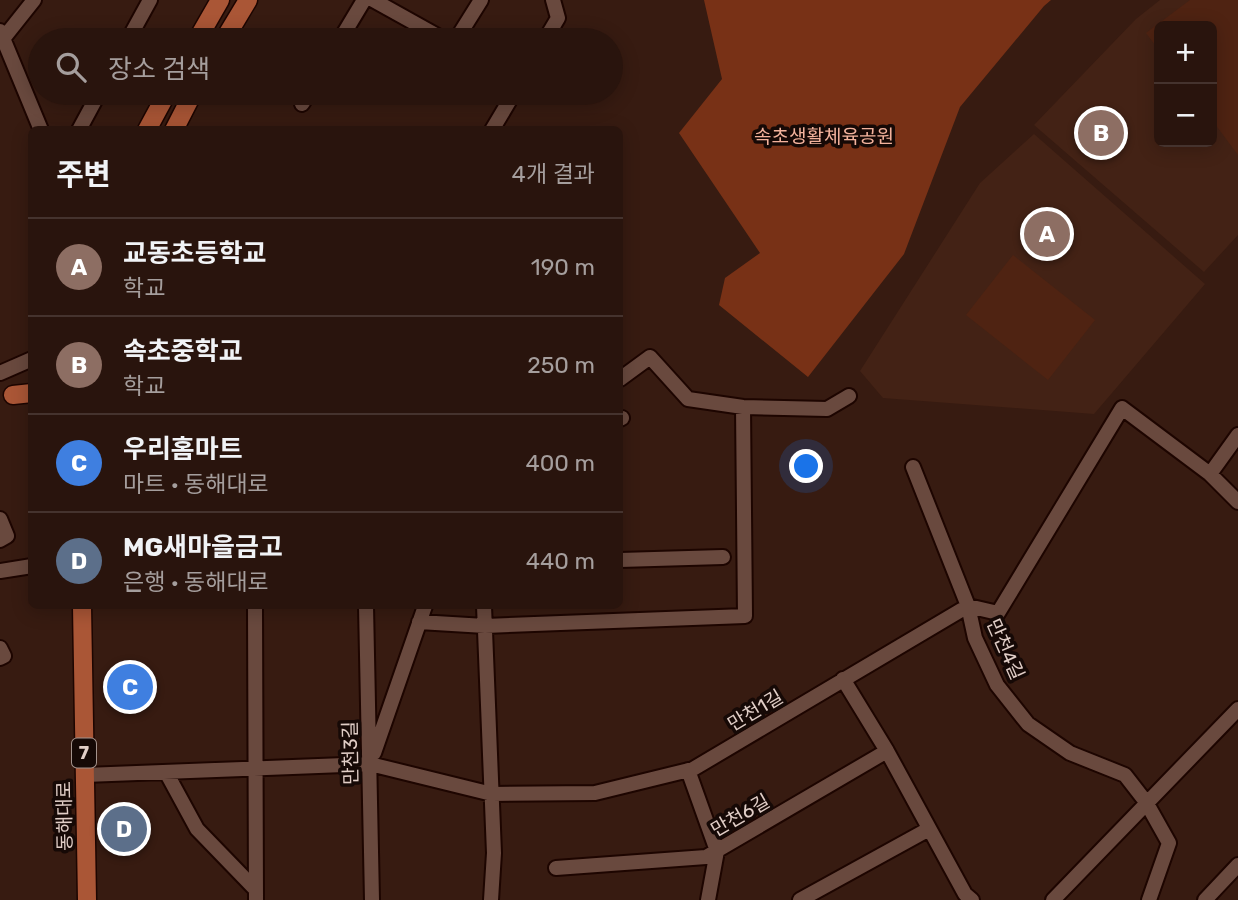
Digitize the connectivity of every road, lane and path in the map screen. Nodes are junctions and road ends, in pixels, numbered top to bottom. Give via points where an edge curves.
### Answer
1 (34, 0) edge
2 (150, 0) edge
3 (220, 0) edge
4 (248, 0) edge
5 (364, 0) edge
6 (373, 0) edge
7 (481, 0) edge
8 (553, 0) edge
9 (135, 28) edge
10 (204, 28) edge
11 (231, 28) edge
12 (347, 28) edge
13 (423, 28) edge
14 (464, 28) edge
15 (552, 28) edge
16 (2, 35) edge
17 (28, 98) edge
18 (31, 105) edge
19 (93, 105) edge
20 (161, 105) edge
21 (187, 105) edge
22 (507, 105) edge
23 (39, 126) edge
24 (81, 126) edge
25 (149, 126) edge
26 (176, 126) edge
27 (494, 126) edge
28 (28, 361) edge
29 (0, 373) edge
30 (623, 377) edge
31 (28, 388) edge
32 (28, 394) edge
33 (849, 396) dead end
34 (6, 398) edge
35 (743, 407) junction
36 (1238, 435) edge
37 (913, 467) dead end
38 (1210, 474) junction
39 (1238, 502) edge
40 (0, 519) edge
41 (0, 540) edge
42 (723, 557) dead end
43 (623, 559) edge
44 (28, 567) edge
45 (0, 571) edge
46 (968, 606) junction
47 (82, 609) edge
48 (90, 609) edge
49 (255, 609) edge
50 (366, 609) edge
51 (424, 609) edge
52 (484, 609) edge
53 (419, 622) junction
54 (485, 626) junction
55 (0, 648) edge
56 (0, 658) edge
57 (843, 679) junction
58 (1238, 709) edge
59 (887, 751) junction
60 (370, 764) junction
61 (255, 769) junction
62 (688, 770) junction
63 (166, 772) junction
64 (87, 775) junction
65 (492, 794) junction
66 (1146, 802) junction
67 (929, 829) junction
68 (717, 851) junction
69 (1238, 865) edge
70 (556, 868) dead end
71 (256, 895) edge
72 (964, 898) edge
73 (87, 900) edge
74 (92, 900) edge
75 (372, 900) edge
76 (491, 900) edge
77 (708, 900) edge
78 (800, 900) edge
79 (1052, 900) edge
80 (1149, 900) edge
81 (1205, 900) edge

1 - 16 street
2 - 9 street
3 - 10 main road
4 - 11 main road
5 - 12 street
6 - 13 street
7 - 14 street
8 - 15 street via 558,18
16 - 17 street
18 - 23 street
19 - 24 street
20 - 25 main road
21 - 26 main road
22 - 27 street
28 - 29 street
30 - 35 street via 650,357 688,399
31 - 34 street
32 - 34 main road
33 - 35 street via 827,410
35 - 54 street via 745,616
36 - 38 street
37 - 46 street, 만천4길
38 - 39 street
38 - 46 street via 1122,408 998,613
40 - 41 street via 8,536
42 - 43 street
44 - 45 street
46 - 57 street, 만천1길
46 - 66 street, 만천4길 via 975,638 998,685 1028,724 1070,753 1125,775
47 - 64 main road, 동해대로 / 7
48 - 64 main road, 동해대로 / 7
49 - 61 street
50 - 60 street, 만천3길
51 - 53 street
52 - 54 street
53 - 54 street
53 - 60 street
54 - 65 street
55 - 56 street via 4,656
57 - 59 street
57 - 62 street, 만천1길
58 - 66 street
59 - 67 street
59 - 68 street, 만천6길
60 - 61 street, 만천1길
60 - 65 street, 만천1길
60 - 75 street, 만천3길
61 - 63 street, 만천1길
61 - 71 street
62 - 65 street, 만천1길 via 595,793
62 - 68 street
63 - 64 street, 만천1길
63 - 71 street via 197,829
64 - 73 main road, 동해대로 / 7
64 - 74 main road, 동해대로 / 7
65 - 76 street
66 - 79 street
66 - 80 street, 만천4길 via 1169,843
67 - 72 street
67 - 78 street
68 - 70 street, 만천6길 via 706,857
68 - 77 street
69 - 81 street

